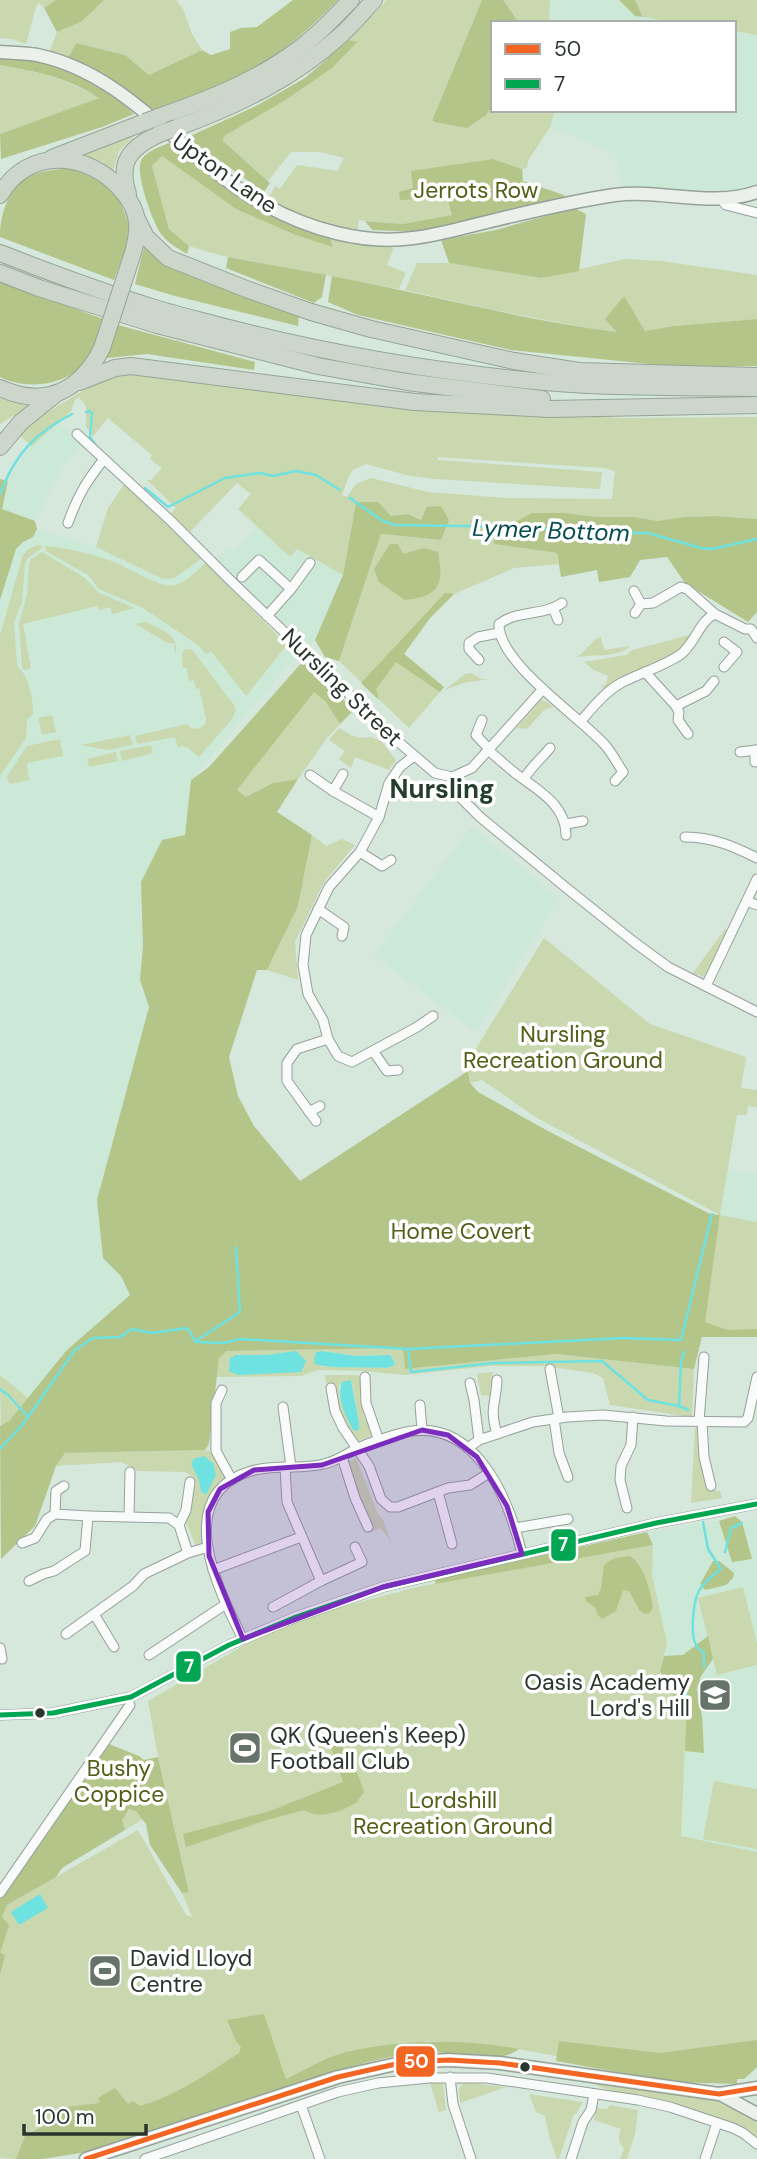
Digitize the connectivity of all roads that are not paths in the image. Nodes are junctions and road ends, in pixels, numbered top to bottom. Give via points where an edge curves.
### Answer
1 (351, 0) edge
2 (374, 0) edge
3 (0, 52) edge
4 (47, 160) junction
5 (29, 167) junction
6 (0, 171) edge
7 (757, 192) edge
8 (0, 195) edge
9 (721, 199) junction
10 (130, 201) junction
11 (757, 213) edge
12 (137, 219) junction
13 (0, 253) edge
14 (0, 273) edge
15 (757, 376) edge
16 (79, 382) junction
17 (0, 388) edge
18 (757, 388) edge
19 (56, 394) junction
20 (757, 405) edge
21 (621, 406) junction
22 (77, 434) dead end
23 (0, 447) edge
24 (104, 459) junction
25 (68, 523) dead end
26 (310, 563) dead end
27 (242, 578) dead end
28 (291, 589) junction
29 (634, 591) dead end
30 (562, 603) dead end
31 (641, 604) junction
32 (553, 608) junction
33 (635, 613) dead end
34 (715, 614) junction
35 (267, 616) junction
36 (558, 620) dead end
37 (754, 626) edge
38 (499, 633) junction
39 (757, 638) edge
40 (724, 642) dead end
41 (479, 660) dead end
42 (724, 667) dead end
43 (645, 672) junction
44 (714, 681) dead end
45 (543, 689) junction
46 (678, 709) junction
47 (482, 720) dead end
48 (582, 721) junction
49 (688, 734) dead end
50 (550, 748) dead end
51 (490, 750) junction
52 (756, 750) edge
53 (740, 752) dead end
54 (414, 756) junction
55 (755, 762) edge
56 (343, 774) dead end
57 (310, 775) dead end
58 (452, 777) junction
59 (524, 779) junction
60 (615, 781) dead end
61 (333, 791) junction
62 (379, 817) junction
63 (583, 821) dead end
64 (685, 837) dead end
65 (360, 852) junction
66 (757, 858) edge
67 (391, 860) dead end
68 (757, 879) edge
69 (747, 901) junction
70 (757, 905) edge
71 (318, 909) junction
72 (346, 929) dead end
73 (706, 986) junction
74 (757, 1012) edge
75 (433, 1016) dead end
76 (328, 1039) junction
77 (373, 1051) junction
78 (398, 1070) dead end
79 (320, 1106) dead end
80 (309, 1112) junction
81 (316, 1121) dead end
82 (704, 1357) dead end
83 (550, 1369) dead end
84 (365, 1377) dead end
85 (757, 1377) edge
86 (497, 1380) dead end
87 (470, 1383) dead end
88 (331, 1388) dead end
89 (222, 1390) dead end
90 (420, 1405) dead end
91 (283, 1407) dead end
92 (633, 1417) junction
93 (557, 1418) junction
94 (700, 1421) junction
95 (422, 1430) junction
96 (498, 1434) junction
97 (479, 1440) junction
98 (379, 1441) junction
99 (358, 1448) junction
100 (468, 1448) junction
101 (342, 1457) junction
102 (288, 1467) junction
103 (130, 1472) dead end
104 (489, 1473) junction
105 (568, 1477) dead end
106 (232, 1480) junction
107 (190, 1482) dead end
108 (64, 1486) dead end
109 (711, 1486) dead end
110 (438, 1492) junction
111 (757, 1504) edge
112 (627, 1508) dead end
113 (55, 1514) junction
114 (88, 1516) junction
115 (129, 1516) junction
116 (568, 1519) dead end
117 (179, 1525) junction
118 (368, 1527) dead end
119 (515, 1528) junction
120 (301, 1536) junction
121 (22, 1544) dead end
122 (452, 1544) dead end
123 (208, 1547) junction
124 (355, 1547) dead end
125 (188, 1553) junction
126 (522, 1554) junction
127 (213, 1570) junction
128 (29, 1581) dead end
129 (321, 1581) junction
130 (226, 1604) junction
131 (273, 1606) dead end
132 (94, 1614) junction
133 (66, 1634) dead end
134 (243, 1639) junction
135 (3, 1647) edge
136 (114, 1647) dead end
137 (149, 1655) dead end
138 (2, 1659) dead end
139 (131, 1704) dead end
140 (0, 1715) edge
141 (0, 1893) edge
142 (450, 2077) junction
143 (757, 2088) edge
144 (594, 2094) junction
145 (719, 2094) junction
146 (301, 2105) junction
147 (757, 2114) edge
148 (717, 2123) junction
149 (757, 2144) edge
150 (86, 2159) edge
151 (145, 2159) edge
152 (320, 2159) edge
153 (471, 2159) edge
154 (571, 2159) edge
155 (705, 2159) edge

1 - 4 highway via 302,47 246,82
2 - 10 highway, bridge via 341,35 288,76 140,144 126,162 124,177
3 - 9 street, Upton Lane via 36,55 91,75 255,199 293,220 349,235 413,239 549,206 632,194
4 - 5 highway
4 - 10 highway via 85,164 117,184
5 - 6 highway
5 - 8 highway
7 - 9 street, Upton Lane
9 - 11 street via 726,205
10 - 12 highway
12 - 15 highway via 146,237 168,258 261,295 371,329 579,371
12 - 16 highway, bridge via 135,248 102,348
13 - 18 highway via 157,309 351,355 547,382
14 - 21 highway via 157,325 318,366 432,385
16 - 19 highway
16 - 21 highway via 131,366 415,402 549,409
17 - 19 highway via 22,395
19 - 23 highway via 21,422
20 - 21 highway
22 - 24 street, Nursling Street
24 - 25 street via 86,481
24 - 35 street, Nursling Street
26 - 28 street
27 - 28 street via 259,560
28 - 35 street
29 - 31 street
30 - 32 street
31 - 33 street
31 - 34 street via 653,603 681,587
32 - 36 street
32 - 38 street via 506,618 499,624
34 - 37 street via 745,629
34 - 43 street via 680,655
35 - 54 street, Nursling Street
37 - 39 street
38 - 41 street via 469,643
38 - 45 street via 511,655
40 - 42 street via 737,652
43 - 46 street
43 - 48 street via 608,692
44 - 46 street
45 - 48 street
45 - 51 street
46 - 49 street via 677,720
47 - 51 street via 472,735
48 - 60 street via 626,773
50 - 59 street
51 - 58 street via 472,768
51 - 59 street
52 - 53 street
52 - 55 street
54 - 58 street, Nursling Street via 435,773
54 - 62 street via 389,783
56 - 61 street
57 - 61 street
58 - 73 street via 461,799 538,865 668,967
59 - 63 street via 555,805 566,829
61 - 62 street
62 - 65 street
64 - 66 street via 729,844
65 - 67 street via 382,870
65 - 71 street via 329,887
68 - 69 street
69 - 70 street
69 - 73 street
71 - 72 street
71 - 76 street via 306,935 303,965 308,994
73 - 74 street
75 - 77 street via 420,1031
76 - 77 street via 338,1056 352,1062
76 - 80 street via 297,1049 287,1063 287,1081
77 - 78 street via 386,1075
79 - 80 street
80 - 81 street
82 - 94 street
83 - 93 street
84 - 98 street via 366,1403
85 - 94 street via 744,1422
86 - 96 street via 492,1406
87 - 97 street
88 - 99 street via 335,1411
89 - 106 street via 216,1403 216,1451
90 - 95 street
91 - 102 street
92 - 93 street
92 - 94 street
92 - 112 street via 631,1446 620,1473
93 - 96 street
93 - 105 street via 559,1452
94 - 109 street
95 - 98 street
95 - 100 street via 436,1430
96 - 97 street
97 - 100 street
98 - 99 street
99 - 101 street
99 - 110 street via 390,1507
100 - 104 street
101 - 102 street via 322,1465
101 - 118 street
102 - 106 street via 254,1470
102 - 120 street via 287,1502
103 - 115 street
104 - 110 street via 470,1485
104 - 119 street
106 - 123 street via 210,1502
107 - 117 street
108 - 113 street via 56,1491
110 - 122 street
111 - 126 street
113 - 114 street
113 - 121 street via 34,1538
114 - 115 street
114 - 128 street via 85,1551
115 - 117 street via 169,1518
116 - 119 street
117 - 125 street
119 - 126 street
120 - 127 street
120 - 129 street
123 - 125 street
123 - 127 street
124 - 129 street via 362,1562
125 - 132 street via 144,1574
126 - 134 street via 383,1587
127 - 130 street
129 - 131 street
130 - 134 street
130 - 137 street
132 - 133 street
132 - 136 street
134 - 140 street via 131,1697 53,1713
135 - 138 street
139 - 141 street
142 - 144 street
142 - 146 street via 378,2083
142 - 153 street via 454,2108
143 - 145 street
144 - 148 street via 662,2105
144 - 154 street
145 - 147 street
145 - 150 street via 500,2063 405,2062 338,2077
146 - 151 street
146 - 152 street
148 - 149 street via 744,2133
148 - 155 street

